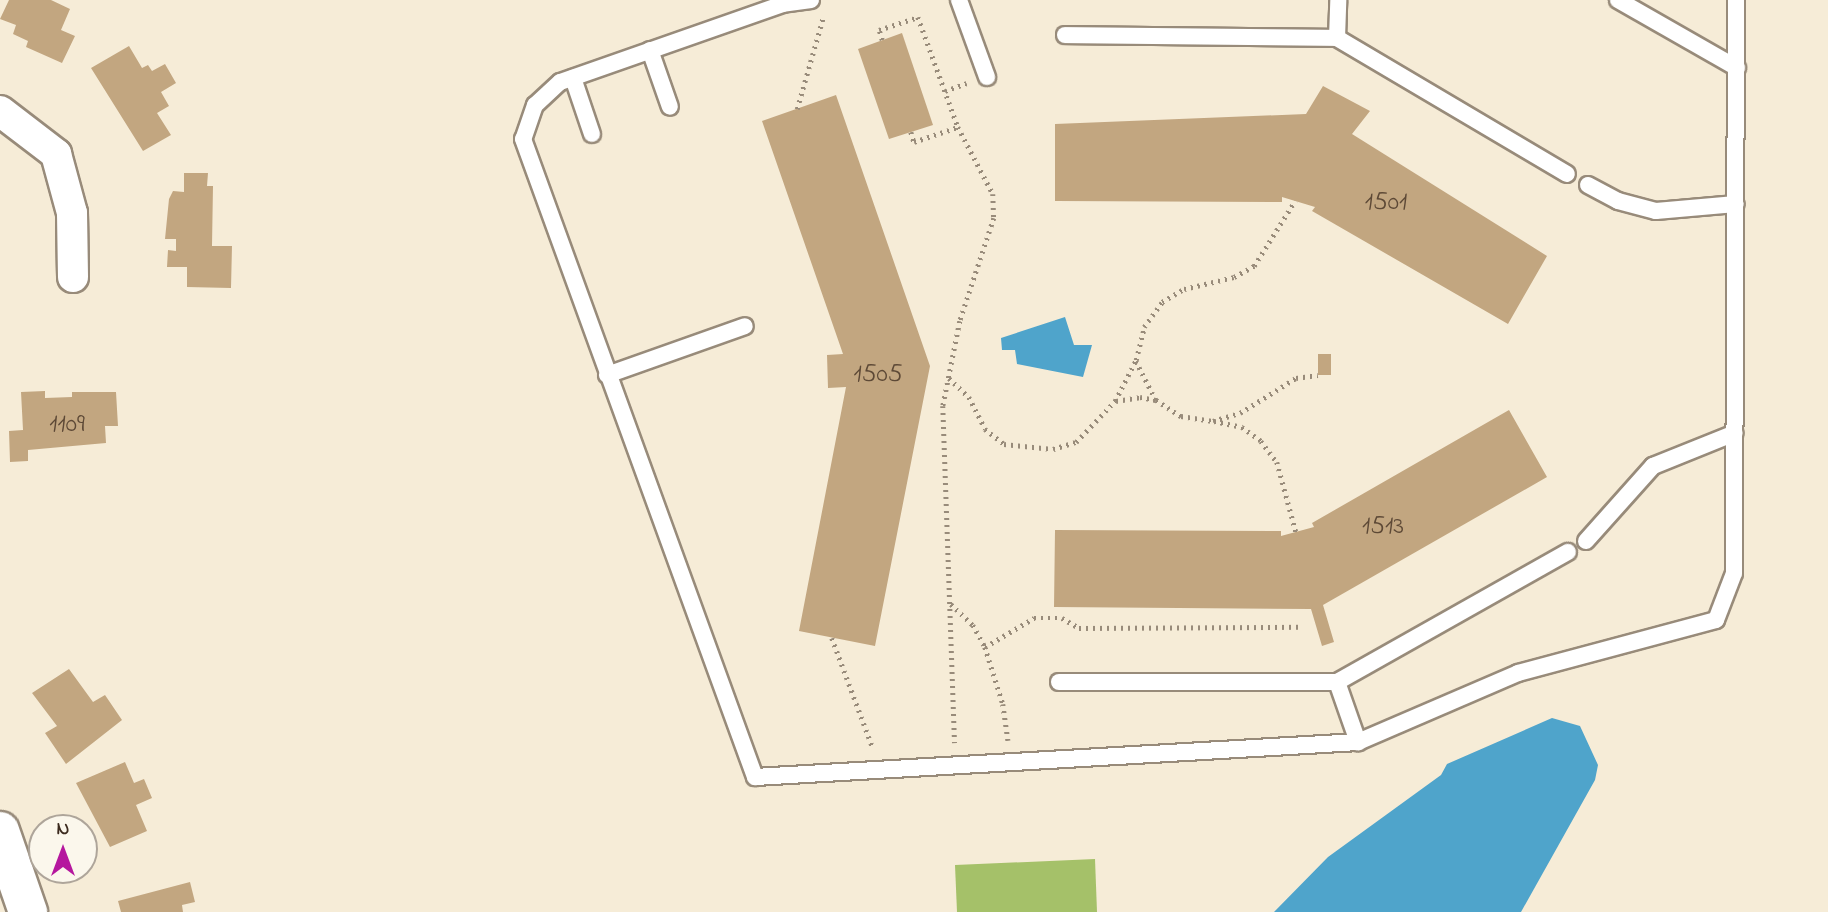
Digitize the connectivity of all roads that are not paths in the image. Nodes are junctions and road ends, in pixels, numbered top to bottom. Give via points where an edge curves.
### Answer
1 (811, 0) edge
2 (960, 0) edge
3 (1338, 0) edge
4 (1618, 0) edge
5 (1736, 0) edge
6 (1065, 35) dead end
7 (1337, 38) junction
8 (650, 51) junction
9 (1737, 68) junction
10 (987, 77) dead end
11 (573, 78) junction
12 (670, 107) dead end
13 (0, 111) edge
14 (592, 134) dead end
15 (1567, 174) dead end
16 (1588, 185) dead end
17 (1736, 204) junction
18 (73, 276) dead end
19 (745, 326) dead end
20 (607, 375) junction
21 (1735, 433) junction
22 (1586, 541) dead end
23 (1568, 552) dead end
24 (1059, 681) dead end
25 (1337, 682) junction
26 (1358, 742) junction
27 (0, 831) edge
28 (28, 912) edge

1 - 8 lane via 783,4
2 - 10 lane
3 - 7 lane
4 - 9 lane
5 - 9 lane
6 - 7 lane
7 - 15 lane
8 - 11 lane
8 - 12 lane
9 - 17 lane
11 - 14 lane
11 - 20 lane via 560,82 535,105 523,139
13 - 18 street via 57,154 72,213
16 - 17 lane via 1618,201 1656,211
17 - 21 lane
19 - 20 lane
20 - 26 lane via 755,777
21 - 22 lane via 1653,466
21 - 26 lane via 1734,573 1716,620 1518,673
23 - 25 lane
24 - 25 lane
25 - 26 lane
27 - 28 street

